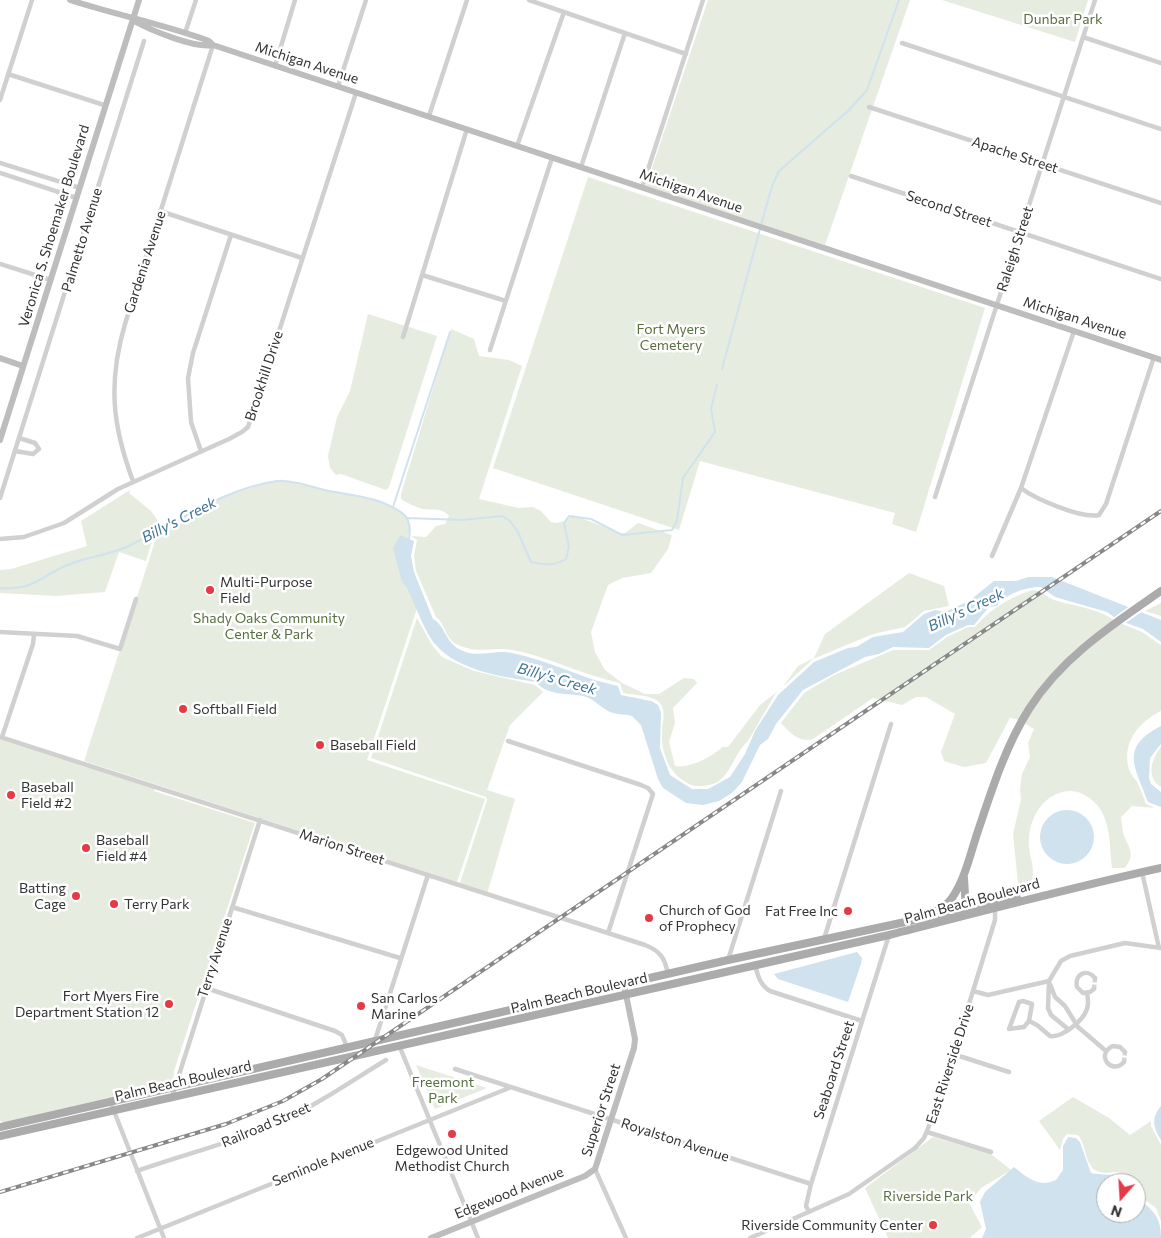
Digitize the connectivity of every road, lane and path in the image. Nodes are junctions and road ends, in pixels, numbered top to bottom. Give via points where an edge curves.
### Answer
1 (32, 0) edge
2 (70, 0) edge
3 (137, 0) edge
4 (196, 0) edge
5 (295, 0) edge
6 (366, 0) edge
7 (467, 0) edge
8 (529, 0) edge
9 (703, 0) edge
10 (1095, 0) edge
11 (564, 12) junction
12 (131, 19) junction
13 (185, 33) junction
14 (625, 33) junction
15 (1083, 37) junction
16 (144, 41) dead end
17 (902, 43) dead end
18 (213, 46) junction
19 (686, 54) junction
20 (1161, 64) edge
21 (275, 66) junction
22 (8, 74) junction
23 (338, 86) junction
24 (356, 93) junction
25 (1064, 96) junction
26 (0, 100) edge
27 (104, 105) junction
28 (869, 107) dead end
29 (429, 116) junction
30 (467, 129) junction
31 (1161, 129) edge
32 (517, 146) junction
33 (552, 158) junction
34 (0, 163) edge
35 (1042, 164) junction
36 (581, 167) junction
37 (0, 173) edge
38 (851, 176) dead end
39 (80, 188) junction
40 (642, 188) junction
41 (77, 198) junction
42 (1161, 203) edge
43 (160, 211) junction
44 (1020, 232) junction
45 (231, 235) junction
46 (302, 258) junction
47 (0, 264) edge
48 (422, 274) junction
49 (1161, 279) edge
50 (51, 280) junction
51 (506, 301) junction
52 (997, 305) junction
53 (1074, 331) junction
54 (403, 337) dead end
55 (490, 350) dead end
56 (0, 358) edge
57 (1159, 358) edge
58 (24, 366) junction
59 (19, 438) junction
60 (0, 440) edge
61 (15, 451) junction
62 (201, 451) junction
63 (133, 481) junction
64 (1021, 488) junction
65 (935, 497) dead end
66 (0, 498) edge
67 (0, 539) edge
68 (992, 556) dead end
69 (1161, 591) edge
70 (136, 599) dead end
71 (0, 632) edge
72 (34, 634) junction
73 (890, 724) dead end
74 (1, 737) edge
75 (508, 741) dead end
76 (782, 791) dead end
77 (260, 820) junction
78 (1161, 868) edge
79 (1142, 872) junction
80 (428, 874) junction
81 (963, 876) junction
82 (1036, 896) junction
83 (232, 908) junction
84 (994, 909) junction
85 (966, 912) junction
86 (923, 918) junction
87 (608, 933) junction
88 (889, 935) junction
89 (824, 939) junction
90 (1160, 948) edge
91 (806, 953) junction
92 (400, 958) junction
93 (728, 960) junction
94 (755, 965) junction
95 (668, 974) junction
96 (1095, 978) dead end
97 (1049, 980) junction
98 (624, 985) junction
99 (206, 988) junction
100 (1094, 989) dead end
101 (973, 991) junction
102 (1087, 993) junction
103 (627, 995) junction
104 (469, 1019) junction
105 (862, 1021) junction
106 (1029, 1021) junction
107 (1076, 1023) junction
108 (1068, 1029) junction
109 (375, 1040) junction
110 (399, 1045) junction
111 (347, 1047) junction
112 (1106, 1051) junction
113 (1125, 1052) dead end
114 (953, 1054) junction
115 (386, 1060) dead end
116 (1124, 1062) dead end
117 (290, 1069) junction
118 (455, 1069) dead end
119 (1009, 1072) dead end
120 (175, 1086) junction
121 (509, 1088) junction
122 (172, 1097) junction
123 (110, 1101) junction
124 (113, 1110) junction
125 (429, 1120) junction
126 (612, 1120) junction
127 (0, 1127) edge
128 (927, 1132) junction
129 (0, 1136) edge
130 (992, 1152) dead end
131 (595, 1169) junction
132 (137, 1171) junction
133 (810, 1184) junction
134 (809, 1212) junction
135 (472, 1222) junction
136 (160, 1229) junction
137 (137, 1238) edge
138 (164, 1238) edge
139 (431, 1238) edge
140 (478, 1238) edge
141 (626, 1238) edge
142 (750, 1238) edge

1 - 22 street
2 - 12 street, Michigan Avenue
3 - 12 street, Veronica S. Shoemaker Boulevard
4 - 13 street
5 - 21 street
6 - 23 street
7 - 29 street
8 - 11 street
9 - 19 street
10 - 15 street, Raleigh Street
11 - 14 street
11 - 32 street
12 - 13 street, Michigan Avenue via 150,21
12 - 18 street, Michigan Avenue via 164,34 206,47
12 - 27 street, Veronica S. Shoemaker Boulevard
13 - 18 street, Michigan Avenue
14 - 19 street
14 - 36 street
15 - 20 street
15 - 25 street, Raleigh Street
16 - 59 street, Palmetto Avenue
17 - 25 street
18 - 21 street, Michigan Avenue
18 - 43 street, Gardenia Avenue
19 - 40 street
21 - 23 street, Michigan Avenue
22 - 26 street
22 - 27 street
23 - 24 street, Michigan Avenue
24 - 29 street, Michigan Avenue
24 - 46 street, Brookhill Drive
25 - 31 street
25 - 35 street, Raleigh Street
27 - 39 street, Veronica S. Shoemaker Boulevard
28 - 35 street, Apache Street
29 - 30 street, Michigan Avenue
30 - 32 street, Michigan Avenue
30 - 48 street
32 - 33 street, Michigan Avenue
33 - 36 street, Michigan Avenue
33 - 51 street
34 - 39 street
35 - 42 street, Apache Street
35 - 44 street, Raleigh Street
36 - 40 street, Michigan Avenue
37 - 41 street
38 - 44 street, Second Street
39 - 41 street, Veronica S. Shoemaker Boulevard
40 - 52 street, Michigan Avenue
41 - 50 street, Veronica S. Shoemaker Boulevard
43 - 45 street
43 - 63 street, Gardenia Avenue via 119,344 113,382 118,437
44 - 49 street, Second Street
44 - 52 street, Raleigh Street
45 - 46 street
45 - 62 street via 188,378 191,422
46 - 62 street, Brookhill Drive via 248,426
47 - 50 street
48 - 51 street
48 - 54 street
50 - 58 street, Veronica S. Shoemaker Boulevard
51 - 55 street
52 - 53 street, Michigan Avenue
52 - 65 street, Raleigh Street
53 - 57 street, Michigan Avenue
53 - 64 street
56 - 58 street
57 - 64 street via 1106,504 1099,515 1065,508 1031,496
58 - 60 street, Veronica S. Shoemaker Boulevard
59 - 61 street, Palmetto Avenue
59 - 61 street via 35,443 39,449 32,454
61 - 66 street, Palmetto Avenue
62 - 63 street, Brookhill Drive
63 - 67 street, Brookhill Drive via 64,523 24,537
64 - 68 street
69 - 81 main road via 1068,660 1025,715 1003,761
70 - 72 street via 120,648 77,636
71 - 72 street
72 - 74 street
73 - 89 street
74 - 77 street, Marion Street
75 - 87 street via 650,790 649,810
76 - 93 street
77 - 80 street, Marion Street
77 - 83 street, Terry Avenue
78 - 79 main road, Palm Beach Boulevard
79 - 82 main road, Palm Beach Boulevard
79 - 90 street
80 - 87 street, Marion Street
80 - 92 street
81 - 85 main road
81 - 86 main road via 957,890 943,907
82 - 84 main road, Palm Beach Boulevard
82 - 85 main road
83 - 92 street
83 - 99 street, Terry Avenue
84 - 85 main road, Palm Beach Boulevard
84 - 101 street, East Riverside Drive via 995,920
85 - 86 main road, Palm Beach Boulevard
85 - 88 main road, Palm Beach Boulevard
86 - 89 main road, Palm Beach Boulevard
87 - 95 street, Marion Street via 660,952
88 - 91 main road, Palm Beach Boulevard
88 - 105 street, Seaboard Street
89 - 91 main road
89 - 93 main road, Palm Beach Boulevard
90 - 97 street via 1125,943 1070,956 1054,968
91 - 94 main road, Palm Beach Boulevard
92 - 109 street
93 - 95 main road, Palm Beach Boulevard
94 - 103 main road, Palm Beach Boulevard
94 - 105 street via 764,988
95 - 98 main road, Palm Beach Boulevard
96 - 102 street via 1086,972 1077,978 1077,987
97 - 101 street via 988,994
97 - 107 street via 1055,997
97 - 108 street via 1048,1008 1051,1015
98 - 103 street, Superior Street
98 - 104 main road, Palm Beach Boulevard
99 - 111 street via 335,1031 342,1035
99 - 120 street, Terry Avenue
100 - 102 street
101 - 114 street, East Riverside Drive
102 - 107 street via 1087,1009
103 - 110 main road, Palm Beach Boulevard
103 - 126 street, Superior Street via 634,1048
104 - 109 main road, Palm Beach Boulevard
104 - 110 main road via 454,1027 407,1038
105 - 133 street, Seaboard Street
106 - 106 street via 1032,1004 1019,1002 1010,1029 1024,1027
106 - 108 street via 1050,1036 1055,1037
107 - 108 street
107 - 112 street
109 - 111 main road, Palm Beach Boulevard
110 - 117 main road, Palm Beach Boulevard
110 - 125 street
111 - 117 main road via 334,1056
111 - 120 main road, Palm Beach Boulevard
112 - 113 street via 1116,1046
112 - 116 street via 1105,1060 1109,1066 1116,1067
114 - 119 street
114 - 128 street, East Riverside Drive
115 - 132 street, Railroad Street via 314,1105 274,1125
117 - 122 main road, Palm Beach Boulevard
118 - 121 street, Royalston Avenue
120 - 122 street, Terry Avenue
120 - 123 main road, Palm Beach Boulevard
121 - 125 street, Seminole Avenue
121 - 126 street, Royalston Avenue
122 - 124 main road, Palm Beach Boulevard
123 - 124 street
123 - 127 main road, Palm Beach Boulevard
124 - 129 main road, Palm Beach Boulevard
124 - 132 street
125 - 135 street
125 - 136 street, Seminole Avenue
126 - 131 street, Superior Street
126 - 133 street, Royalston Avenue
128 - 130 street
128 - 134 street, East Riverside Drive via 915,1148 865,1184 843,1198
131 - 135 street, Edgewood Avenue
131 - 141 street, Superior Street
132 - 136 street
133 - 134 street, Seaboard Street via 806,1206
134 - 142 street, East Riverside Drive
135 - 139 street, Edgewood Avenue
135 - 140 street
136 - 137 street, Seminole Avenue
136 - 138 street

